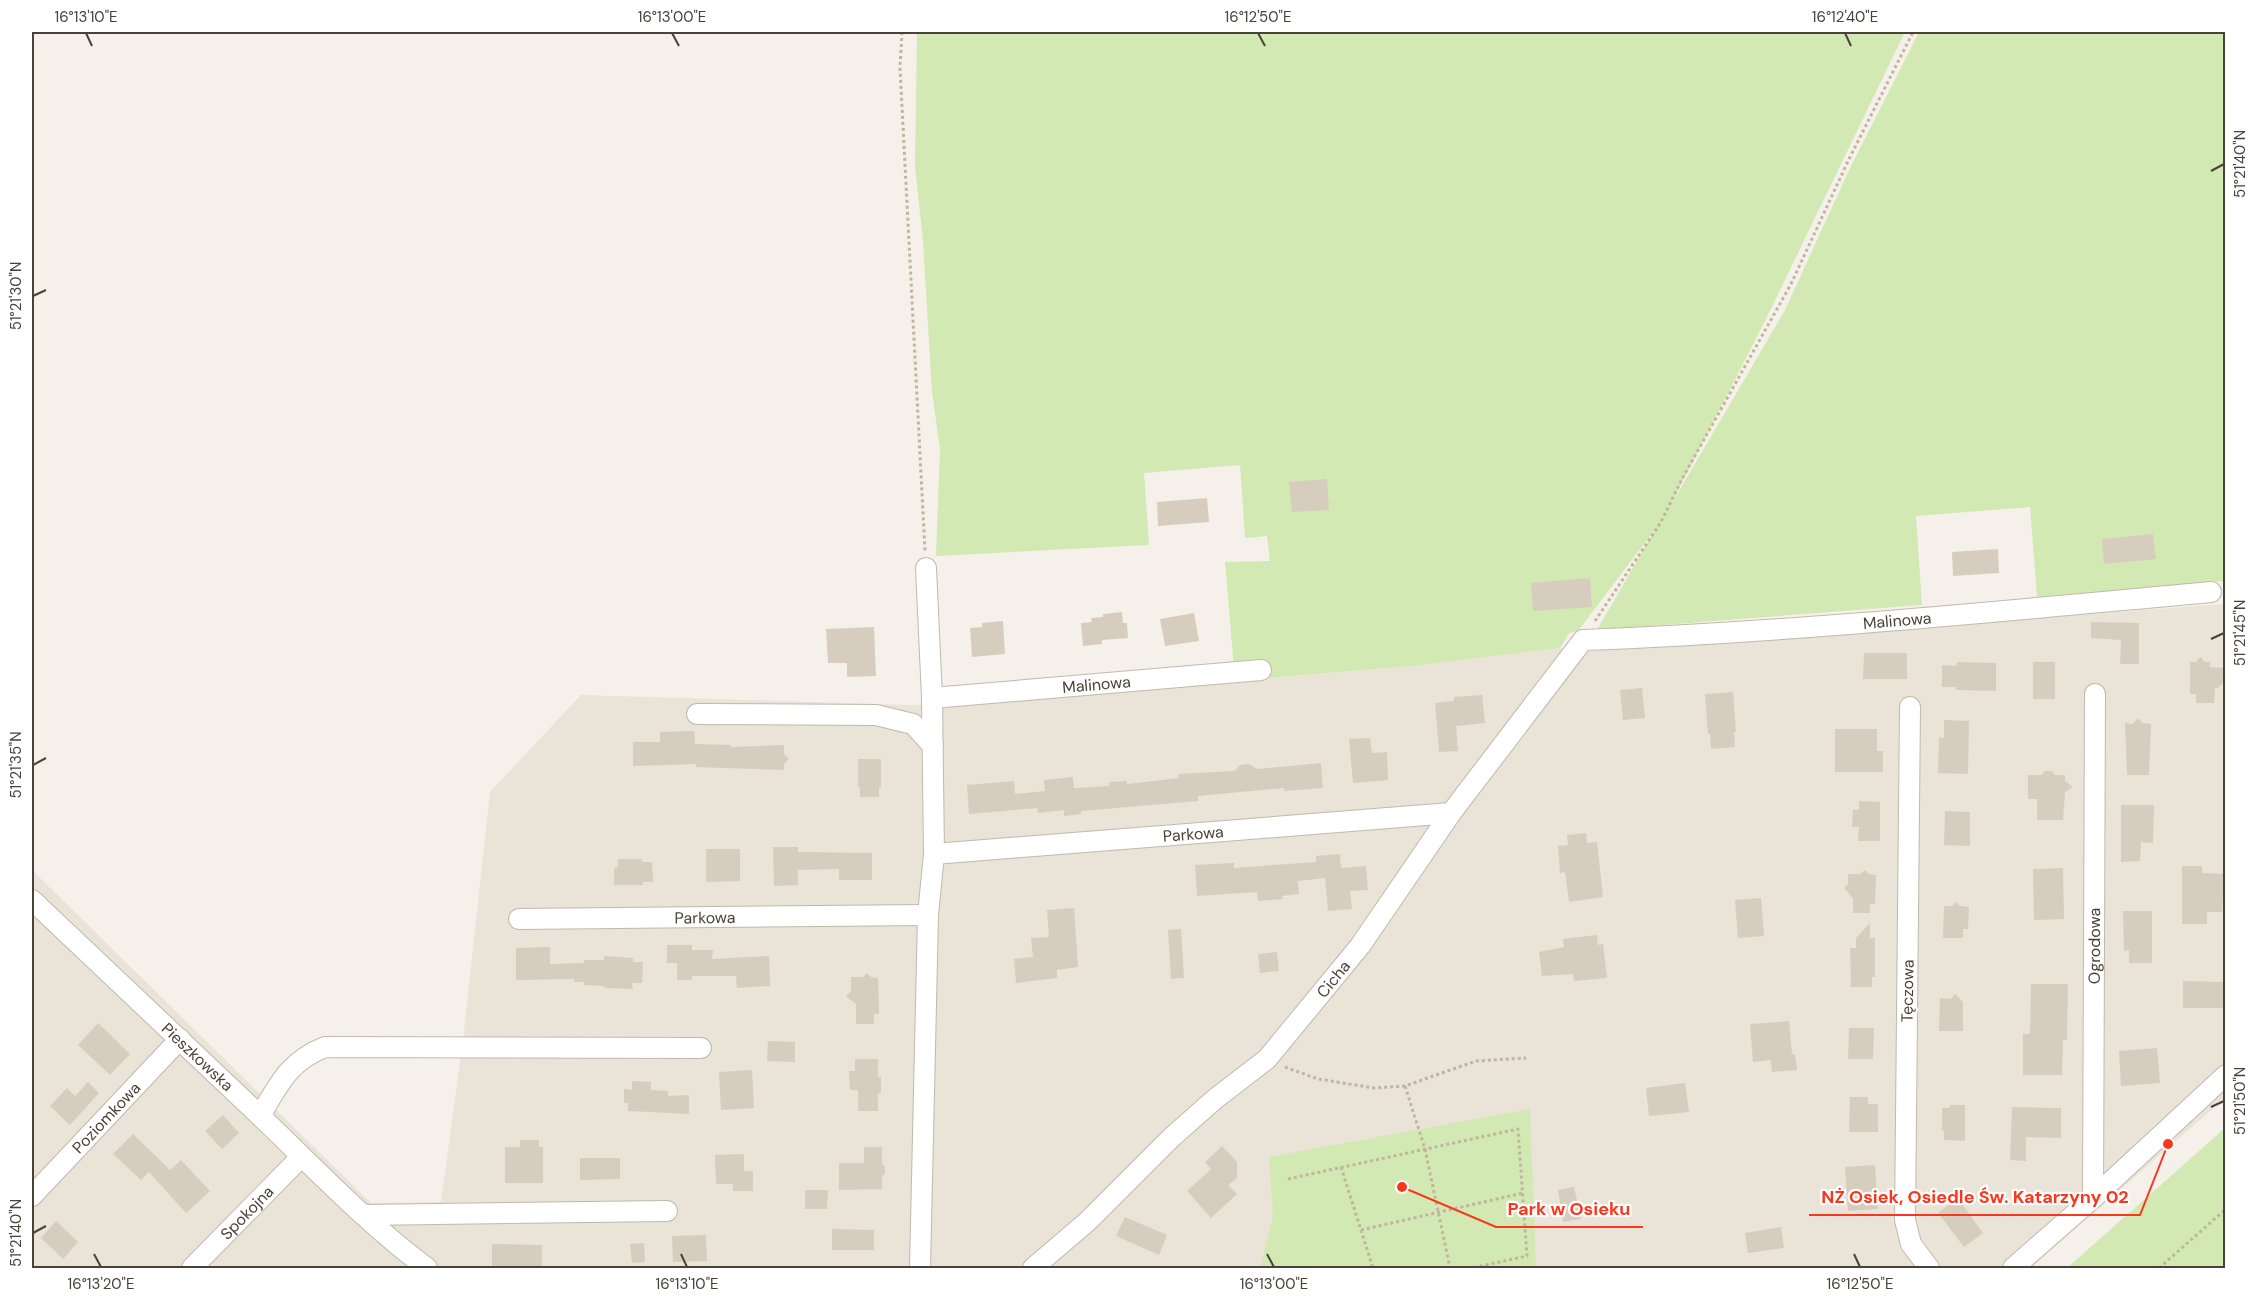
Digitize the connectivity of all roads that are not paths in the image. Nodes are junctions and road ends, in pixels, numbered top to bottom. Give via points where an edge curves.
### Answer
1 (926, 568) road end
2 (2211, 592) dead end
3 (1583, 640) joint
4 (1261, 670) dead end
5 (2096, 694) dead end
6 (932, 698) junction
7 (1910, 707) dead end
8 (698, 714) dead end
9 (933, 746) junction
10 (1450, 813) junction
11 (934, 854) junction
12 (32, 900) edge
13 (928, 915) junction
14 (519, 919) dead end
15 (180, 1039) junction
16 (701, 1048) dead end
17 (2226, 1075) edge
18 (260, 1116) junction
19 (301, 1156) junction
20 (32, 1197) edge
21 (2093, 1198) junction
22 (667, 1211) dead end
23 (364, 1215) junction
24 (192, 1269) edge
25 (427, 1269) edge
26 (920, 1269) edge
27 (1033, 1269) edge
28 (1929, 1269) edge
29 (2013, 1269) edge

1 - 6 street
2 - 3 street, Malinowa via 1880,622
3 - 10 street, Cicha
4 - 6 street, Malinowa
5 - 21 street, Ogrodowa
6 - 9 street
7 - 28 street, Tęczowa via 1905,1220 1911,1244
8 - 9 street via 876,715 913,724
9 - 11 street
10 - 11 street, Parkowa
10 - 27 street, Cicha via 1360,945 1266,1059 1172,1137 1088,1221
11 - 13 street
12 - 15 street, Pieszkowska
13 - 14 street, Parkowa
13 - 26 street
15 - 18 street, Pieszkowska
15 - 20 street, Poziomkowa
16 - 18 street via 325,1047 308,1054 285,1074
17 - 21 street
18 - 19 street, Pieszkowska
19 - 23 street, Pieszkowska
19 - 24 street, Spokojna
21 - 29 street
22 - 23 street
23 - 25 street, Pieszkowska

